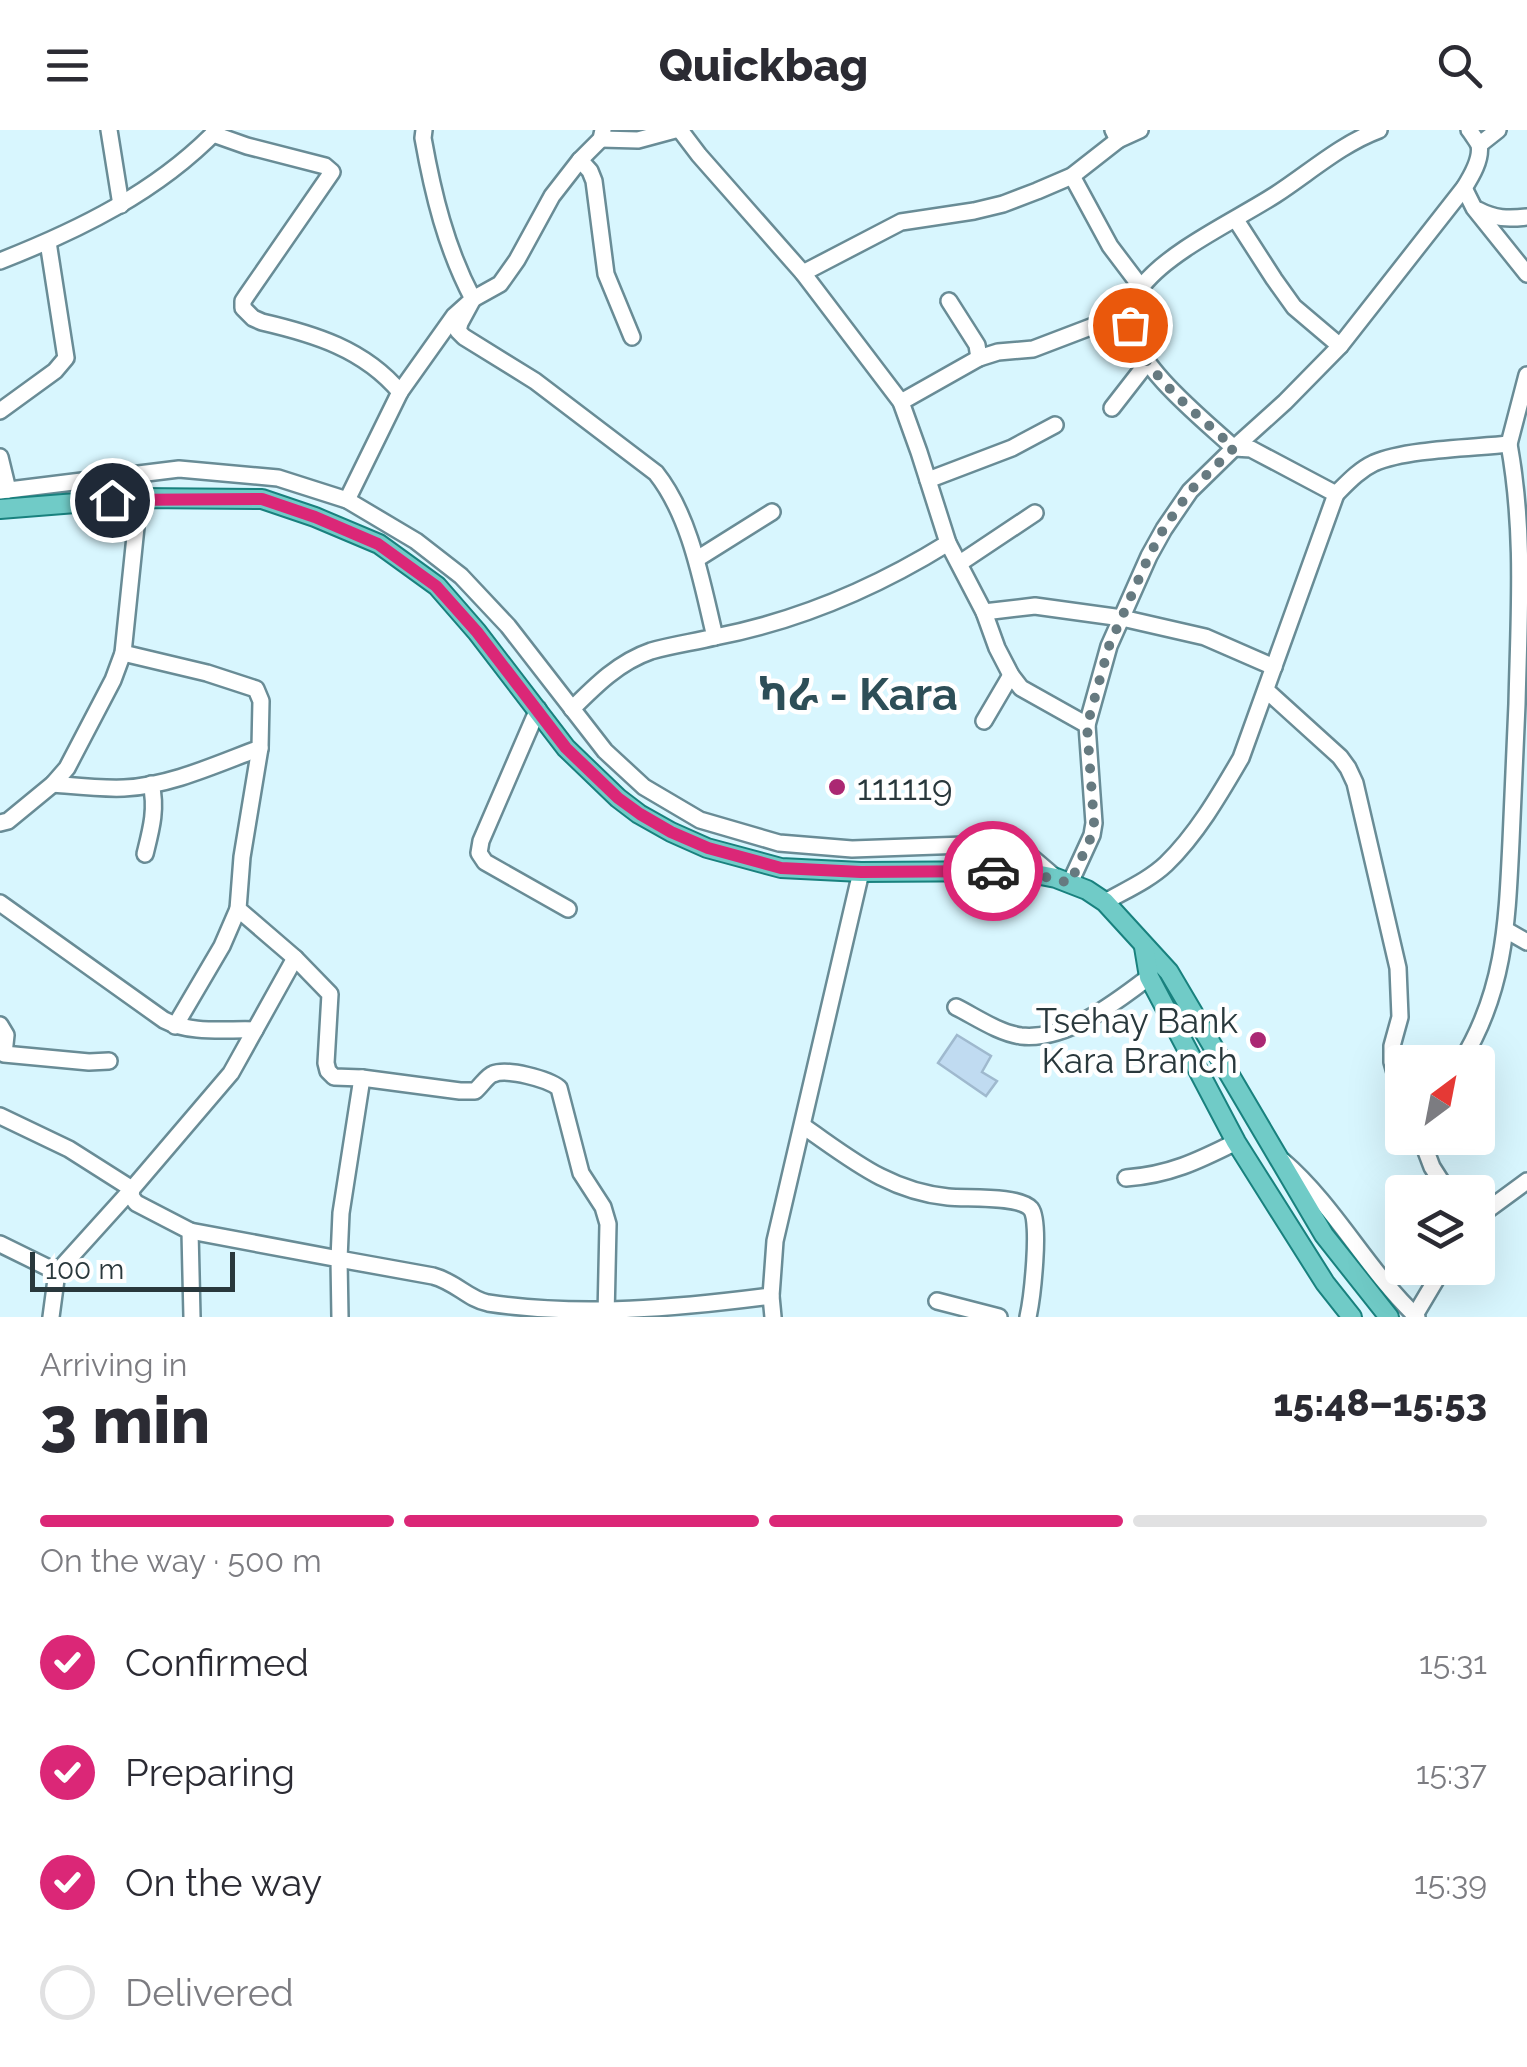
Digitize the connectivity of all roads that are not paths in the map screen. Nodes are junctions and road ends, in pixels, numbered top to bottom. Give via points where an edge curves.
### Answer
1 (109, 130) edge
2 (424, 130) edge
3 (678, 130) edge
4 (1140, 130) edge
5 (1379, 130) edge
6 (1469, 130) edge
7 (1498, 130) edge
8 (215, 132) edge
9 (602, 134) edge
10 (1115, 135) edge
11 (1479, 145) junction
12 (580, 160) junction
13 (1072, 176) junction
14 (1464, 188) junction
15 (122, 204) junction
16 (1474, 208) junction
17 (1527, 217) edge
18 (1236, 220) junction
19 (48, 242) junction
20 (0, 261) edge
21 (802, 273) junction
22 (1527, 274) edge
23 (1141, 287) junction
24 (473, 299) junction
25 (948, 301) dead end
26 (1130, 312) junction
27 (632, 337) dead end
28 (1340, 346) junction
29 (979, 358) junction
30 (1147, 362) junction
31 (1527, 375) edge
32 (400, 392) junction
33 (1524, 394) edge
34 (900, 402) junction
35 (1112, 408) dead end
36 (0, 412) edge
37 (1055, 425) dead end
38 (1509, 444) junction
39 (1234, 448) junction
40 (0, 457) edge
41 (928, 480) junction
42 (4, 490) edge
43 (1336, 494) junction
44 (139, 498) junction
45 (347, 500) junction
46 (0, 508) edge
47 (772, 512) dead end
48 (1035, 513) dead end
49 (948, 543) junction
50 (697, 558) junction
51 (960, 563) junction
52 (984, 612) junction
53 (1122, 618) junction
54 (715, 638) junction
55 (123, 653) junction
56 (1274, 668) junction
57 (1010, 674) junction
58 (1266, 690) junction
59 (538, 709) junction
60 (572, 709) junction
61 (984, 721) dead end
62 (1087, 726) junction
63 (1521, 741) edge
64 (260, 748) junction
65 (53, 784) junction
66 (151, 784) junction
67 (3, 826) edge
68 (146, 854) dead end
69 (861, 872) junction
70 (1063, 880) junction
71 (0, 902) edge
72 (1105, 902) junction
73 (238, 909) junction
74 (568, 909) dead end
75 (1506, 930) junction
76 (1527, 942) edge
77 (1144, 946) junction
78 (295, 958) junction
79 (1149, 978) junction
80 (956, 1006) dead end
81 (0, 1025) edge
82 (175, 1026) junction
83 (255, 1030) junction
84 (1392, 1045) edge
85 (1470, 1045) edge
86 (4, 1054) junction
87 (109, 1060) dead end
88 (0, 1071) edge
89 (362, 1078) junction
90 (0, 1116) edge
91 (803, 1126) junction
92 (1236, 1142) junction
93 (1274, 1153) junction
94 (1126, 1178) dead end
95 (1527, 1181) edge
96 (132, 1189) junction
97 (1495, 1204) edge
98 (190, 1231) junction
99 (0, 1244) edge
100 (339, 1259) junction
101 (58, 1272) junction
102 (1433, 1285) edge
103 (771, 1296) junction
104 (937, 1301) dead end
105 (606, 1316) edge
106 (1416, 1316) edge
107 (51, 1317) edge
108 (192, 1317) edge
109 (340, 1317) edge
110 (774, 1317) edge
111 (999, 1317) edge
112 (1028, 1317) edge
113 (1352, 1317) edge
114 (1389, 1317) edge

1 - 15 street
2 - 24 street via 433,196
3 - 9 street via 638,140
3 - 21 street
4 - 10 street
5 - 18 street
6 - 11 street
7 - 11 street
8 - 15 street
8 - 32 street via 332,172 243,308 262,322 333,342 374,366
9 - 12 street
10 - 13 street
11 - 14 street
12 - 24 street via 500,284
12 - 27 street via 594,181 606,274
13 - 21 street via 1004,204 901,222
13 - 23 street
14 - 16 street
14 - 28 street
15 - 19 street
16 - 17 street via 1503,219
16 - 22 street
18 - 23 street via 1179,254
18 - 28 street via 1294,307
19 - 20 street
19 - 36 street via 66,358
21 - 34 street
23 - 26 street
24 - 32 street
24 - 50 street via 458,332 656,473
25 - 29 street
26 - 29 street via 1032,349
26 - 30 street
28 - 39 street
29 - 34 street
30 - 35 street
30 - 39 street
31 - 33 street
32 - 45 street
33 - 38 street
34 - 41 street
37 - 41 street
38 - 43 street via 1374,463
38 - 63 street via 1518,492
39 - 43 street via 1250,449
39 - 53 street via 1164,528
40 - 42 street
41 - 49 street
42 - 45 street via 178,469 278,478
43 - 56 street
44 - 46 main road
44 - 55 street
44 - 59 main road via 262,499 378,544 436,586
45 - 60 street via 461,576
47 - 50 street
48 - 51 street
49 - 51 street
49 - 54 street via 831,602
50 - 54 street
51 - 52 street
52 - 53 street via 1035,606
52 - 57 street
53 - 56 street via 1205,637
53 - 62 street
54 - 60 street via 636,658
55 - 64 street via 256,689 262,701
55 - 65 street via 68,768
56 - 58 street
57 - 61 street
57 - 62 street via 1021,688
58 - 72 street via 1241,758 1184,844 1148,878
58 - 84 street via 1340,757 1355,783 1398,968 1400,1017
59 - 69 main road via 566,748 618,798 671,832 781,868
59 - 74 street via 479,853
60 - 70 street via 644,787 700,820 779,843 1010,849
62 - 70 street via 1094,823
63 - 75 street
64 - 66 street
64 - 73 street
65 - 66 street
65 - 67 street
66 - 68 street via 155,801
69 - 70 main road via 1020,871
69 - 91 street
70 - 72 main road
71 - 82 street
72 - 77 main road
73 - 78 street
73 - 82 street
75 - 76 street
75 - 85 street via 1488,1010
77 - 79 main road
77 - 93 main road via 1169,972
78 - 83 street
78 - 89 street via 330,994 328,1071 334,1078
79 - 80 street via 1096,1015 1038,1036 1002,1030
79 - 92 main road
81 - 86 street
82 - 83 street
83 - 96 street via 231,1073
86 - 87 street
86 - 88 street
89 - 100 street
89 - 105 street via 474,1091 491,1074 508,1072 559,1088 580,1173 608,1224
90 - 96 street
91 - 103 street via 774,1241
91 - 112 street via 902,1187 1020,1202 1032,1210
92 - 94 street via 1166,1173
92 - 113 main road
93 - 106 street via 1303,1178
93 - 114 main road via 1324,1236
95 - 97 street
96 - 98 street via 136,1203
96 - 101 street
98 - 100 street
98 - 108 street
99 - 101 street
100 - 105 street via 448,1280 489,1304
100 - 109 street
101 - 107 street
102 - 106 street
103 - 105 street
103 - 110 street
104 - 111 street

